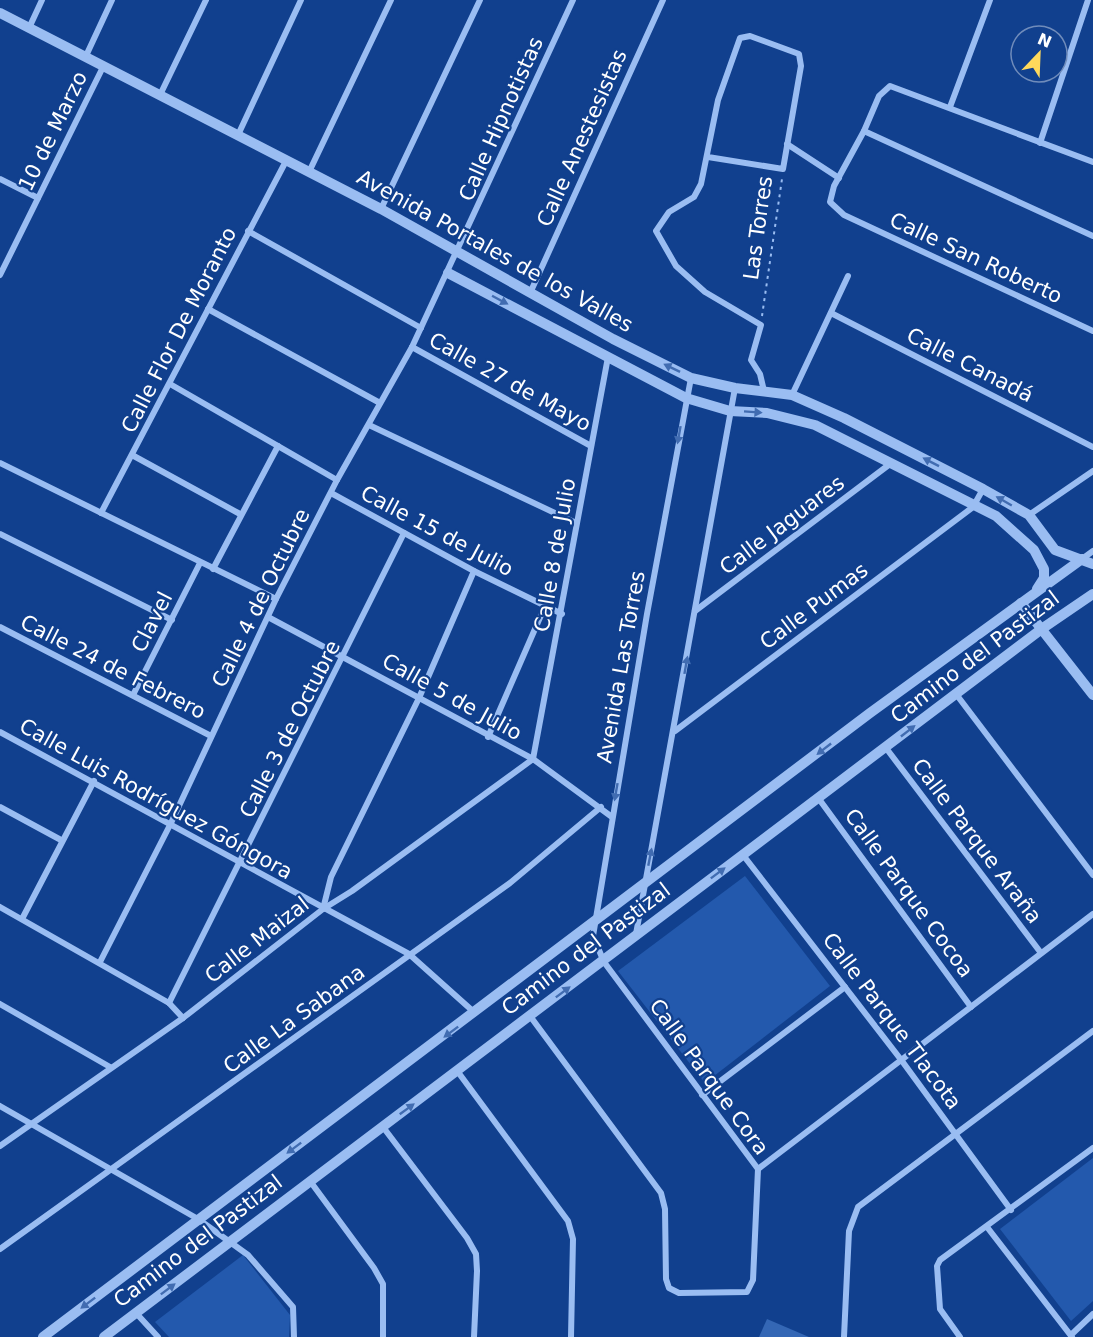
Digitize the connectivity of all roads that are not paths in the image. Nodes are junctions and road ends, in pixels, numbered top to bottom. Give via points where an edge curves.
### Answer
1 (42, 0) edge
2 (112, 0) edge
3 (206, 0) edge
4 (301, 0) edge
5 (391, 0) edge
6 (480, 0) edge
7 (573, 0) edge
8 (663, 0) edge
9 (990, 0) edge
10 (1088, 0) edge
11 (0, 13) edge
12 (29, 29) junction
13 (84, 58) junction
14 (103, 68) junction
15 (160, 95) junction
16 (950, 108) junction
17 (864, 132) junction
18 (238, 135) junction
19 (1040, 143) junction
20 (787, 144) junction
21 (708, 157) junction
22 (286, 161) junction
23 (1093, 162) edge
24 (309, 172) junction
25 (839, 178) junction
26 (0, 179) edge
27 (38, 198) junction
28 (381, 209) junction
29 (248, 231) junction
30 (1093, 236) edge
31 (459, 252) junction
32 (1, 272) edge
33 (448, 273) junction
34 (848, 276) dead end
35 (531, 291) junction
36 (208, 309) junction
37 (831, 313) junction
38 (421, 328) junction
39 (1093, 331) edge
40 (412, 347) junction
41 (608, 357) junction
42 (691, 378) junction
43 (170, 384) junction
44 (735, 387) junction
45 (764, 391) junction
46 (792, 395) junction
47 (686, 398) junction
48 (380, 403) junction
49 (730, 411) junction
50 (369, 425) junction
51 (278, 446) junction
52 (591, 446) junction
53 (1093, 447) edge
54 (132, 456) junction
55 (0, 463) edge
56 (890, 464) junction
57 (1093, 471) edge
58 (338, 480) junction
59 (983, 489) junction
60 (331, 493) junction
61 (973, 507) junction
62 (101, 513) junction
63 (240, 514) junction
64 (1029, 515) junction
65 (576, 523) junction
66 (404, 533) junction
67 (0, 534) edge
68 (1093, 551) edge
69 (1082, 559) junction
70 (200, 563) junction
71 (1093, 564) edge
72 (213, 569) junction
73 (474, 571) junction
74 (1035, 593) junction
75 (1093, 594) edge
76 (276, 599) junction
77 (1021, 603) junction
78 (545, 606) junction
79 (695, 612) junction
80 (562, 614) junction
81 (268, 617) junction
82 (172, 620) junction
83 (0, 627) edge
84 (1042, 628) junction
85 (345, 656) junction
86 (956, 694) junction
87 (133, 695) junction
88 (1093, 695) edge
89 (418, 698) junction
90 (0, 732) edge
91 (675, 732) junction
92 (211, 736) junction
93 (489, 736) junction
94 (886, 748) junction
95 (533, 759) junction
96 (94, 782) junction
97 (819, 799) junction
98 (0, 807) edge
99 (601, 807) junction
100 (612, 817) junction
101 (171, 823) junction
102 (62, 840) junction
103 (743, 855) junction
104 (241, 863) junction
105 (1093, 874) edge
106 (644, 886) junction
107 (0, 907) edge
108 (323, 909) junction
109 (1093, 914) edge
110 (22, 920) junction
111 (594, 924) junction
112 (636, 935) junction
113 (1041, 953) junction
114 (409, 954) junction
115 (100, 962) junction
116 (604, 962) junction
117 (846, 987) junction
118 (169, 1003) junction
119 (0, 1004) edge
120 (971, 1007) junction
121 (476, 1013) junction
122 (530, 1017) junction
123 (183, 1018) junction
124 (1093, 1031) edge
125 (902, 1061) junction
126 (110, 1067) junction
127 (458, 1072) junction
128 (702, 1095) junction
129 (0, 1106) edge
130 (32, 1125) junction
131 (383, 1127) junction
132 (957, 1134) junction
133 (0, 1146) edge
134 (1093, 1148) edge
135 (114, 1169) junction
136 (758, 1169) junction
137 (310, 1181) junction
138 (1011, 1210) junction
139 (198, 1219) junction
140 (987, 1227) junction
141 (230, 1242) junction
142 (0, 1249) edge
143 (136, 1313) junction
144 (1093, 1314) edge
145 (1072, 1336) edge
146 (43, 1337) edge
147 (104, 1337) edge
148 (158, 1337) edge
149 (294, 1337) edge
150 (383, 1337) edge
151 (474, 1337) edge
152 (571, 1337) edge
153 (844, 1337) edge
154 (960, 1337) edge

1 - 12 street
2 - 13 street
3 - 15 street
4 - 18 street
5 - 24 street
6 - 28 street
7 - 31 street, Calle Hipnotistas
8 - 35 street, Calle Anestesistas
9 - 16 street
10 - 19 street
11 - 12 street, Avenida Portales de los Valles
12 - 13 street, Avenida Portales de los Valles
13 - 14 street, Avenida Portales de los Valles
14 - 15 street, Avenida Portales de los Valles
14 - 27 street, 10 de Marzo
15 - 18 street, Avenida Portales de los Valles
16 - 17 street via 890,86 884,89
16 - 19 street
17 - 25 street
17 - 30 street
18 - 22 street, Avenida Portales de los Valles
19 - 23 street
20 - 21 street, Las Torres via 783,169
20 - 21 street, Las Torres via 801,59 794,51 750,36 740,38 718,100
20 - 25 street
21 - 45 street via 694,197 669,212 656,231 676,266 705,292 761,325 751,360
22 - 24 street, Avenida Portales de los Valles
22 - 29 street, Calle Flor De Moranto
24 - 28 street, Avenida Portales de los Valles
25 - 39 street, Calle San Roberto via 830,202 844,215
26 - 27 street
27 - 32 street, 10 de Marzo
28 - 31 street, Avenida Portales de los Valles
29 - 36 street, Calle Flor De Moranto
29 - 38 street, Calle 27 de Mayo
31 - 33 street, Calle 4 de Octubre
31 - 35 street, Avenida Portales de los Valles
33 - 38 street, Calle 4 de Octubre
33 -> 41 street, Avenida Portales de los Valles
34 - 37 street
42 -> 35 street, Avenida Portales de los Valles
36 - 43 street, Calle Flor De Moranto
36 - 48 street
37 - 46 street
37 - 53 street, Calle Canadá
38 - 40 street, Calle 4 de Octubre
40 - 48 street, Calle 4 de Octubre
40 - 52 street, Calle 27 de Mayo
41 - 47 street, Avenida Portales de los Valles
41 - 52 street, Calle 8 de Julio
42 - 44 street, Avenida Portales de los Valles
42 - 47 street, Avenida Las Torres
43 - 51 street, Calle 15 de Julio
43 - 54 street, Calle Flor De Moranto
44 - 45 street, Avenida Portales de los Valles
44 - 49 street
45 - 46 street, Avenida Portales de los Valles
59 -> 46 street, Avenida Portales de los Valles
47 - 49 street, Avenida Portales de los Valles
47 -> 100 street, Avenida Las Torres
48 - 50 street, Calle 4 de Octubre
49 -> 56 street, Avenida Portales de los Valles via 767,413 815,425
49 - 79 street
50 - 58 street, Calle 4 de Octubre
50 - 65 street
51 - 58 street, Calle 15 de Julio
51 - 63 street
52 - 65 street, Calle 8 de Julio
54 - 62 street, Calle Flor De Moranto
54 - 63 street
55 - 62 street
56 - 61 street, Avenida Portales de los Valles
56 - 79 street, Calle Jaguares
57 - 64 street
58 - 60 street, Calle 4 de Octubre
59 - 61 street
64 -> 59 street, Avenida Portales de los Valles
60 - 66 street, Calle 15 de Julio
60 - 76 street, Calle 4 de Octubre
61 - 74 street, Avenida Portales de los Valles via 996,516 1034,550 1044,569 1044,578
61 - 91 street, Calle Pumas
62 - 70 street
63 - 72 street
64 - 69 street via 1054,550
65 - 80 street, Calle 8 de Julio
66 - 73 street, Calle 15 de Julio
66 - 85 street, Calle 3 de Octubre
67 - 82 street
68 - 69 street
69 - 71 street
69 - 74 street, Camino del Pastizal
70 - 72 street
70 - 82 street, Clavel
72 - 76 street
73 - 78 street, Calle 15 de Julio
73 - 89 street
74 - 77 street, Camino del Pastizal
75 - 84 street, Camino del Pastizal
76 - 81 street, Calle 4 de Octubre
77 - 84 street
77 -> 106 street, Camino del Pastizal
78 - 80 street, Calle 15 de Julio
78 - 93 street
91 -> 79 street
80 - 95 street, Calle 8 de Julio
81 - 85 street, Calle 5 de Julio
81 - 92 street, Calle 4 de Octubre
82 - 87 street, Clavel
83 - 87 street, Calle 24 de Febrero
84 - 86 street, Camino del Pastizal
84 - 88 street
85 - 89 street, Calle 5 de Julio
85 - 104 street, Calle 3 de Octubre
94 -> 86 street, Camino del Pastizal
86 - 105 street
87 - 92 street, Calle 24 de Febrero
89 - 93 street, Calle 5 de Julio
89 - 108 street via 331,877
90 - 96 street, Calle Luis Rodríguez Góngora
106 -> 91 street
92 - 101 street, Calle 4 de Octubre
93 - 95 street, Calle 5 de Julio
94 - 97 street, Camino del Pastizal
94 - 113 street, Calle Parque Araña
95 - 99 street, Calle 5 de Julio
95 - 108 street, Calle Maizal
96 - 101 street, Calle Luis Rodríguez Góngora
96 - 102 street
97 - 103 street, Camino del Pastizal
97 - 120 street, Calle Parque Cocoa
98 - 102 street
99 - 100 street, Calle 5 de Julio
99 - 114 street, Calle La Sabana via 510,883
100 - 111 street, Avenida Las Torres
101 - 104 street, Calle Luis Rodríguez Góngora
101 - 115 street, Calle 4 de Octubre
102 - 110 street
112 -> 103 street, Camino del Pastizal
103 - 117 street, Calle Parque Tlacota
104 - 108 street, Calle Luis Rodríguez Góngora
104 - 118 street, Calle 3 de Octubre
106 - 111 street, Camino del Pastizal
106 - 112 street
107 - 110 street
108 - 114 street, Calle Luis Rodríguez Góngora
108 - 123 street, Calle Maizal
109 - 113 street
110 - 115 street
111 - 116 street, Avenida Las Torres via 596,945
111 - 121 street, Camino del Pastizal
112 - 116 street, Camino del Pastizal
113 - 120 street
114 - 121 street, Calle Luis Rodríguez Góngora
114 - 135 street, Calle La Sabana
115 - 118 street
122 -> 116 street, Camino del Pastizal
116 - 128 street, Calle Parque Cora
117 - 125 street, Calle Parque Tlacota
117 - 128 street
118 - 123 street
119 - 126 street
120 - 125 street
121 -> 139 street, Camino del Pastizal
122 - 127 street, Camino del Pastizal
122 - 136 street, Calle Parque Cora via 661,1193 665,1209 666,1279 671,1290 742,1294 751,1288
123 - 126 street, Calle Maizal
124 - 132 street
125 - 132 street, Calle Parque Tlacota
125 - 136 street
126 - 130 street, Calle Maizal
131 -> 127 street, Camino del Pastizal
127 - 152 street via 568,1221 573,1239
128 - 136 street, Calle Parque Cora
129 - 130 street
130 - 133 street, Calle Maizal
130 - 135 street
131 - 137 street, Camino del Pastizal
131 - 151 street via 476,1254
132 - 138 street, Calle Parque Tlacota
132 - 153 street via 862,1202 854,1213 849,1230
134 - 138 street
135 - 139 street
135 - 142 street, Calle La Sabana
137 - 141 street, Camino del Pastizal
137 - 150 street via 383,1284
138 - 140 street
139 - 141 street
139 -> 146 street, Camino del Pastizal
140 - 145 street
140 - 154 street via 942,1258 937,1266 940,1309
143 -> 141 street, Camino del Pastizal
141 - 149 street via 249,1255 287,1297 293,1307
143 - 147 street, Camino del Pastizal
143 - 148 street
144 - 145 street

